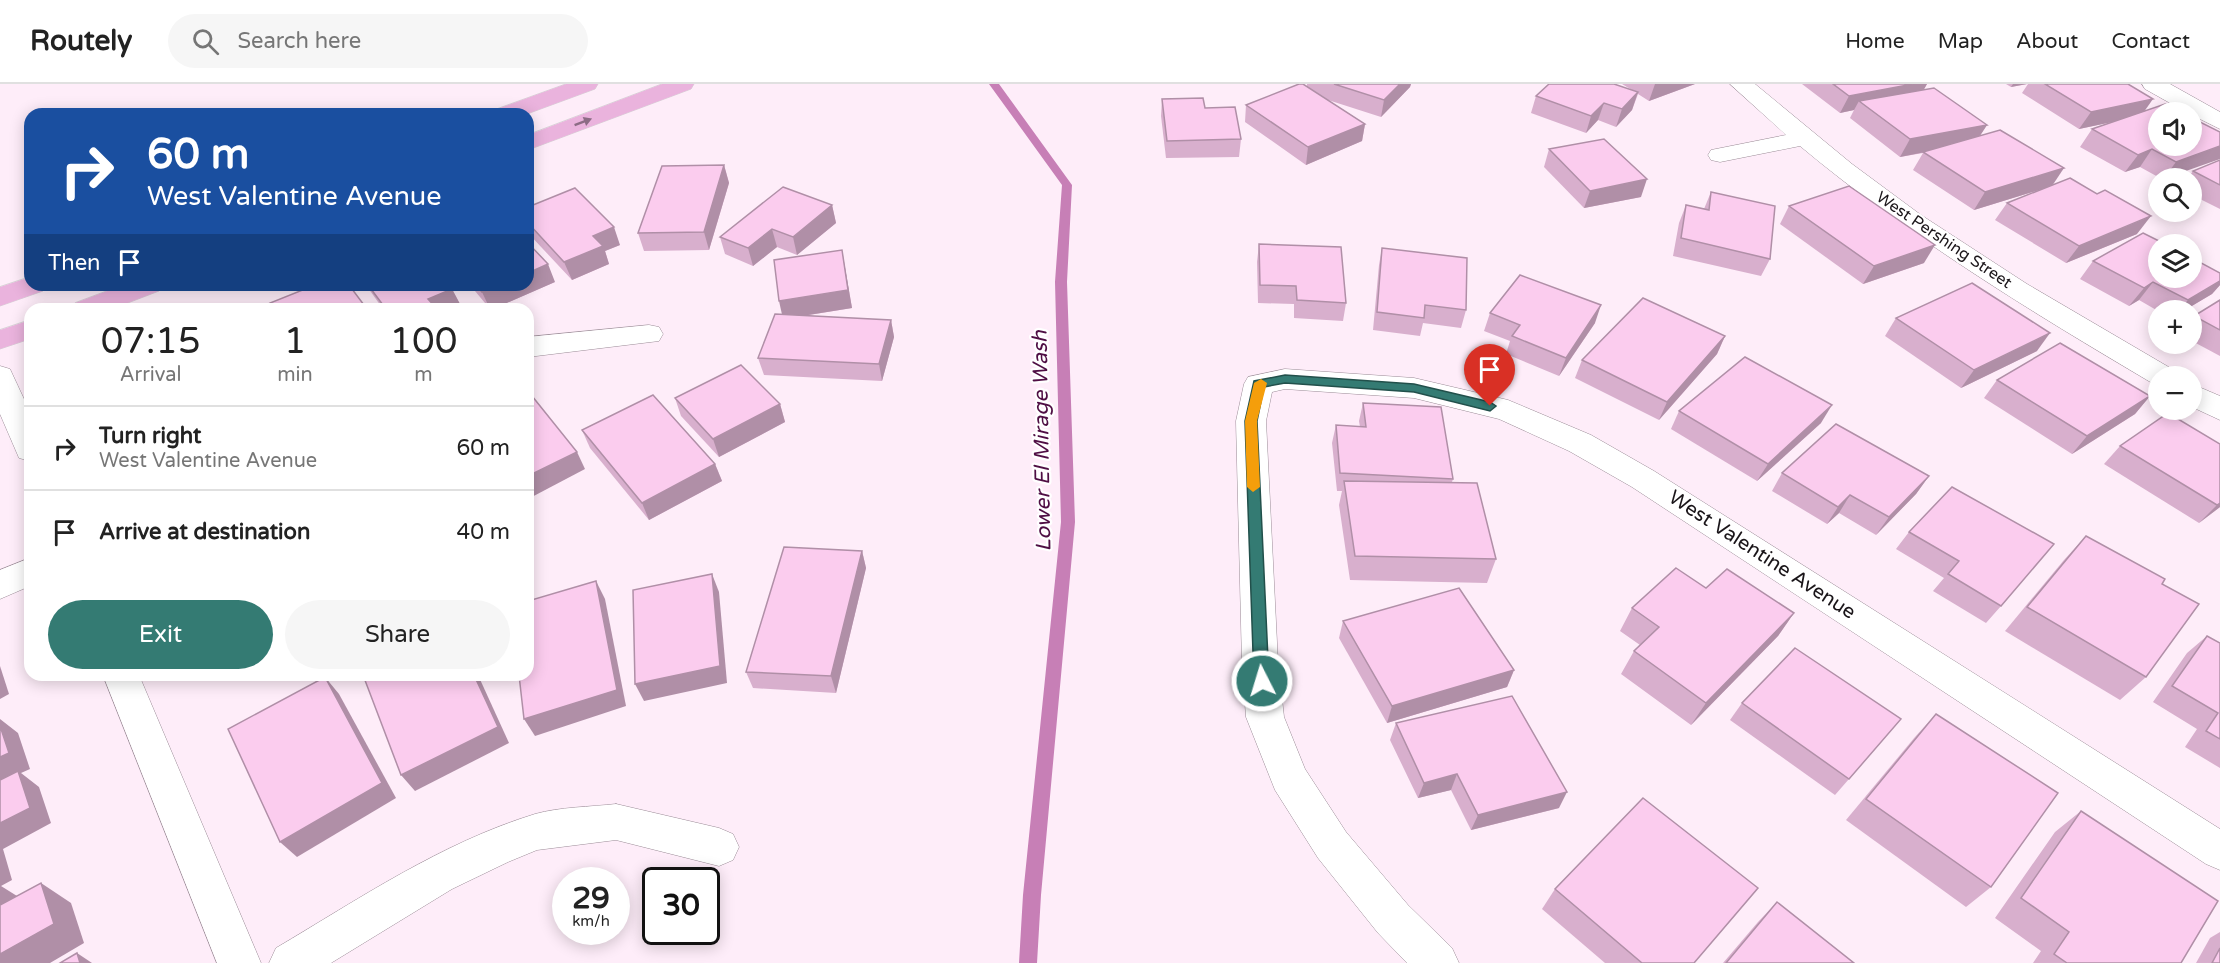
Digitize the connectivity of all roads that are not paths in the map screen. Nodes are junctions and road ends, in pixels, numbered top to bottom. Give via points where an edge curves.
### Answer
1 (587, 84) edge
2 (683, 84) edge
3 (1741, 84) edge
4 (2152, 84) edge
5 (521, 108) edge
6 (2220, 122) edge
7 (1805, 138) junction
8 (534, 141) edge
9 (1720, 155) dead end
10 (24, 288) edge
11 (133, 291) edge
12 (0, 297) edge
13 (100, 303) edge
14 (24, 331) edge
15 (649, 334) dead end
16 (0, 340) edge
17 (534, 347) edge
18 (2148, 368) edge
19 (0, 376) edge
20 (2202, 399) edge
21 (2220, 409) edge
22 (24, 435) edge
23 (24, 574) edge
24 (0, 585) edge
25 (123, 681) edge
26 (719, 847) dead end
27 (2220, 850) edge
28 (239, 963) edge
29 (291, 963) edge
30 (1437, 963) edge

1 - 5 main road
8 -> 2 main road
3 - 7 street, West Pershing Street
4 - 6 street
7 - 9 street
7 - 18 street, West Pershing Street via 1934,236
10 - 12 main road
11 - 13 main road
14 - 16 main road
15 - 17 street
19 - 22 street
20 - 21 street
23 - 24 street
25 - 28 street
26 - 29 street via 616,822 537,832 437,875
27 - 30 street, West Valentine Avenue via 1643,479 1580,443 1508,411 1414,388 1285,379 1259,384 1251,421 1265,717 1289,778 1332,845 1393,919

